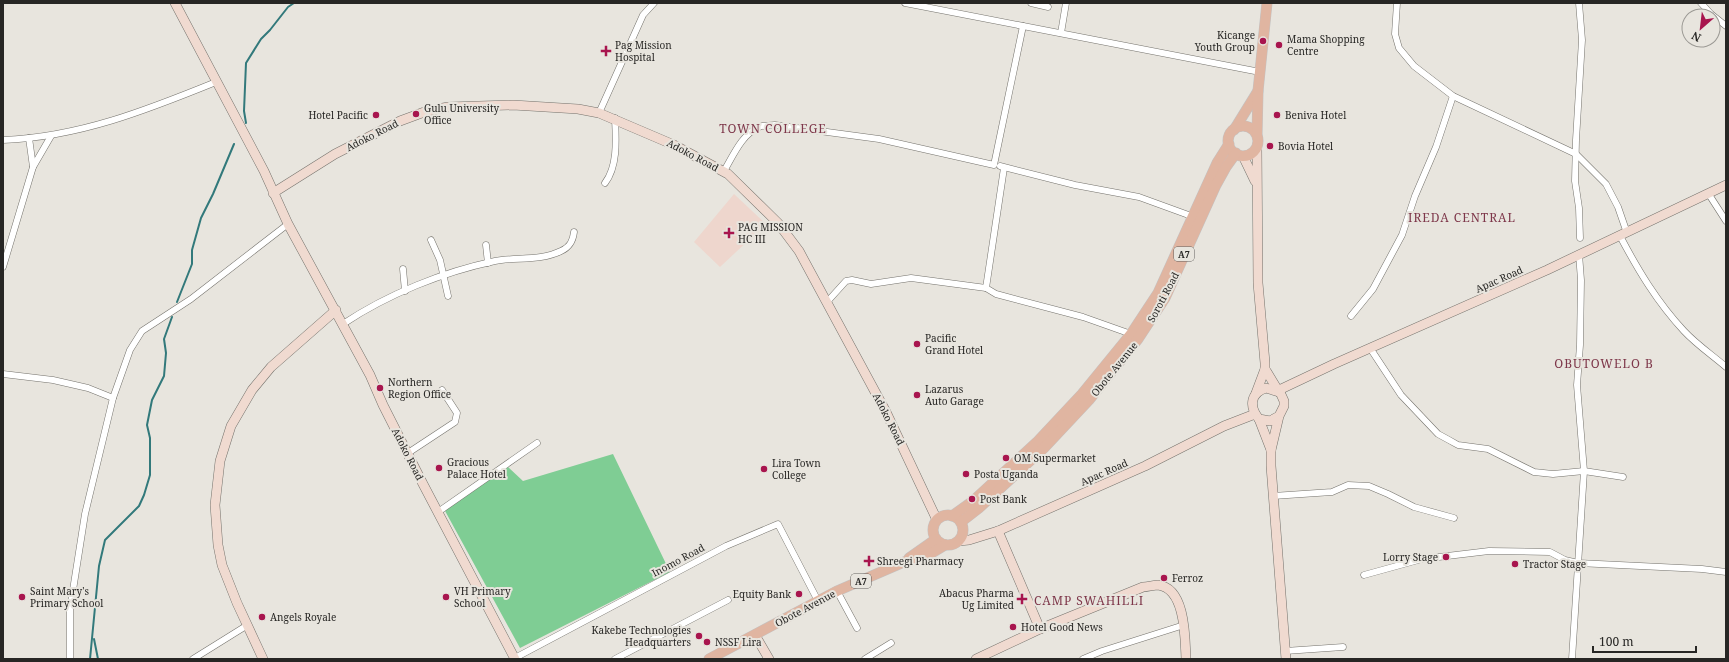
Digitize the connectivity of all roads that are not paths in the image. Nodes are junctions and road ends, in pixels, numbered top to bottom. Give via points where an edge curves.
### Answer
1 (175, 3) edge
2 (654, 3) edge
3 (905, 3) edge
4 (1031, 3) edge
5 (1066, 3) edge
6 (1266, 3) edge
7 (1396, 3) edge
8 (1579, 3) edge
9 (1701, 3) edge
10 (1048, 7) dead end
11 (1023, 26) junction
12 (1726, 26) edge
13 (1061, 33) junction
14 (1260, 72) junction
15 (216, 82) junction
16 (1258, 91) junction
17 (1453, 96) junction
18 (599, 112) junction
19 (615, 118) junction
20 (1234, 130) junction
21 (1257, 135) junction
22 (51, 136) junction
23 (29, 138) junction
24 (3, 140) edge
25 (1229, 144) junction
26 (1257, 147) junction
27 (1239, 154) junction
28 (1576, 154) junction
29 (994, 165) junction
30 (1222, 165) junction
31 (33, 167) junction
32 (1004, 168) junction
33 (724, 171) junction
34 (604, 183) dead end
35 (1256, 183) junction
36 (1726, 185) edge
37 (274, 193) junction
38 (1708, 193) junction
39 (1194, 217) junction
40 (1726, 221) edge
41 (288, 224) junction
42 (574, 232) dead end
43 (1623, 235) junction
44 (1580, 238) dead end
45 (432, 240) dead end
46 (486, 245) dead end
47 (1579, 254) junction
48 (488, 263) junction
49 (3, 267) edge
50 (403, 269) dead end
51 (444, 276) junction
52 (986, 288) junction
53 (405, 291) junction
54 (448, 296) dead end
55 (827, 302) junction
56 (336, 310) junction
57 (1351, 316) dead end
58 (343, 324) junction
59 (1135, 337) junction
60 (1370, 348) junction
61 (1726, 367) edge
62 (1265, 368) junction
63 (3, 374) edge
64 (442, 390) dead end
65 (1279, 391) junction
66 (1256, 393) junction
67 (113, 398) junction
68 (1257, 416) junction
69 (1279, 416) junction
70 (537, 443) dead end
71 (1271, 450) junction
72 (408, 453) junction
73 (1584, 471) junction
74 (1623, 477) dead end
75 (1273, 496) junction
76 (438, 512) junction
77 (1454, 518) dead end
78 (956, 519) junction
79 (937, 520) junction
80 (998, 531) junction
81 (959, 541) junction
82 (940, 542) junction
83 (1578, 563) junction
84 (1726, 572) edge
85 (1364, 575) dead end
86 (837, 591) junction
87 (728, 600) dead end
88 (818, 601) junction
89 (1184, 625) junction
90 (246, 626) junction
91 (856, 628) dead end
92 (1040, 629) junction
93 (755, 635) junction
94 (891, 643) dead end
95 (1343, 647) dead end
96 (1102, 651) junction
97 (1285, 655) edge
98 (70, 659) edge
99 (192, 659) edge
100 (263, 659) edge
101 (514, 659) edge
102 (615, 659) edge
103 (709, 659) edge
104 (769, 659) edge
105 (865, 659) edge
106 (976, 659) edge
107 (1084, 659) edge
108 (1102, 659) edge
109 (1186, 659) edge
110 (1572, 659) edge

1 - 15 street
2 - 18 street via 643,15
3 - 11 street
4 - 10 street
5 - 13 street
6 - 14 main road, A7
7 - 17 street via 1395,34 1399,48 1414,66
8 - 28 street via 1582,40
9 - 12 street
11 - 13 street
11 - 29 street
13 - 14 street
14 - 16 main road, A7
15 - 22 street via 109,123
15 - 37 street
16 - 20 main road, A7
16 - 21 main road, A7
17 - 28 street
17 - 57 street via 1402,235 1373,289
18 - 19 street, Adoko Road
18 - 37 street, Adoko Road via 559,106 513,105 448,107 426,111 360,140
19 - 33 street, Adoko Road via 653,134
19 - 34 street via 613,166
20 - 21 main road via 1242,126 1247,127
20 - 25 main road, A7
21 - 26 main road, A7
22 - 23 street
22 - 31 street
23 - 24 street
23 - 31 street
25 - 27 main road
25 - 30 main road, A7
26 - 27 main road, A7 via 1251,153
26 - 35 street
27 - 30 main road, A7
27 - 35 street
28 - 43 street via 1606,184 1618,206
28 - 44 street
29 - 32 street
29 - 33 street via 878,139 775,125 760,126 750,132
30 - 39 main road, Soroti Road / A7
30 - 59 main road, Soroti Road / A7 via 1165,298
31 - 49 street
32 - 39 street via 1139,198
32 - 52 street
33 - 55 street, Adoko Road via 778,223 798,251
35 - 62 street via 1258,283
36 - 38 street, Apac Road
37 - 41 street, Adoko Road
38 - 40 street
38 - 43 street, Apac Road
39 - 59 main road, Soroti Road / A7
41 - 56 street, Adoko Road
41 - 67 street via 191,299 142,331 130,350
42 - 48 street via 568,247 550,256
43 - 47 street, Apac Road
43 - 61 street via 1648,286 1670,315 1685,332
45 - 51 street
46 - 48 street
47 - 60 street, Apac Road
47 - 73 street via 1580,345 1577,385
48 - 51 street
50 - 53 street
51 - 53 street
51 - 54 street
52 - 55 street via 911,278 871,284 852,280 846,281
52 - 59 street via 996,294 1083,317
53 - 58 street via 357,314
55 - 79 street, Adoko Road via 886,412
56 - 58 street, Adoko Road
56 - 90 street via 262,377 241,405 223,448 215,505 218,545 222,565
58 - 72 street, Adoko Road
59 - 78 main road, Obote Avenue / A7 via 1086,397
60 - 65 street, Apac Road
60 - 73 street via 1401,396 1433,429 1449,440 1458,445 1488,449 1534,472 1553,474
62 - 65 street
62 - 66 street
63 - 67 street via 53,380 88,388
64 - 72 street via 457,413 455,422
65 - 66 street via 1266,388
65 - 69 street via 1284,401
66 - 68 street via 1252,403
67 - 98 street via 84,514 70,609
68 - 69 street via 1270,421
68 - 71 street
68 - 80 street, Apac Road via 1224,426 1145,466
69 - 71 street
70 - 76 street
71 - 75 street
72 - 76 street, Adoko Road
73 - 74 street
73 - 83 street
75 - 77 street via 1332,492 1348,485 1369,486 1414,507
75 - 97 street
76 - 101 street, Adoko Road
78 - 79 main road, A7 via 942,517
78 - 81 main road via 963,532
79 - 82 main road via 933,530
80 - 81 street, Apac Road
80 - 92 street
81 - 82 main road, A7 via 950,545
82 - 86 main road, Obote Avenue / A7 via 904,562
83 - 84 street
83 - 85 street via 1550,552 1489,551 1422,559
83 - 110 street
86 - 88 main road, Obote Avenue / A7
86 - 91 street
87 - 102 street
88 - 93 main road, Obote Avenue / A7
88 - 101 street, Inomo Road via 778,524 726,546
89 - 92 street via 1180,604 1171,591 1159,585 1143,587
89 - 96 street
89 - 109 street
90 - 99 street
90 - 100 street
92 - 106 street
93 - 103 main road, Obote Avenue / A7
93 - 104 street
94 - 105 street
95 - 97 street
96 - 107 street
96 - 108 street

